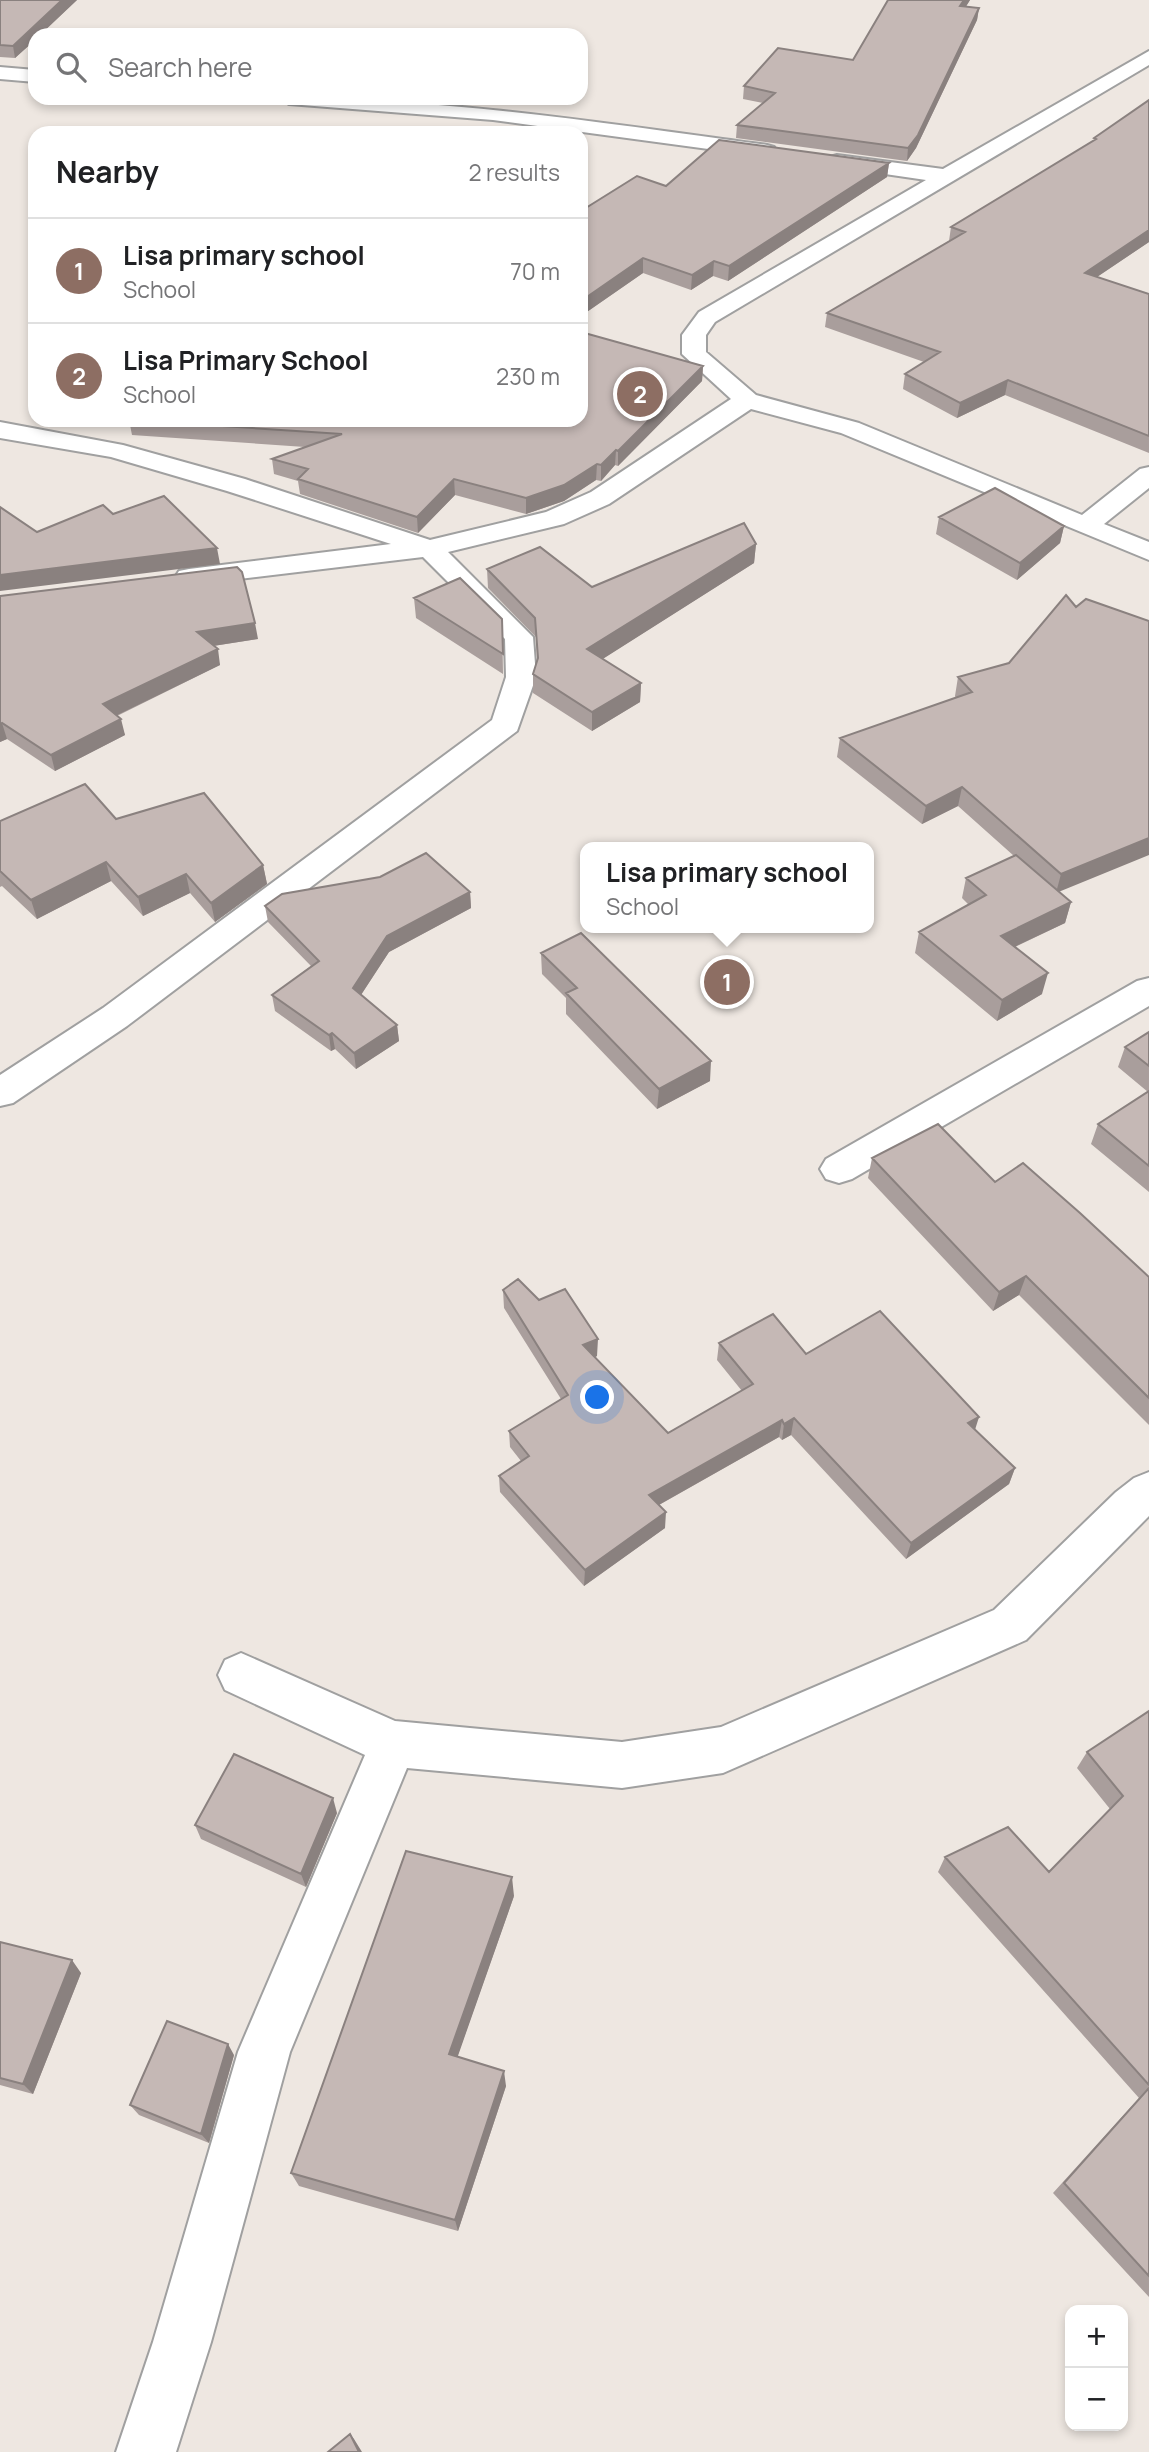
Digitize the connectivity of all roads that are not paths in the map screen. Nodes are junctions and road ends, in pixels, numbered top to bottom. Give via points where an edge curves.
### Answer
1 (1149, 57) edge
2 (0, 73) edge
3 (28, 75) edge
4 (378, 105) edge
5 (582, 126) edge
6 (588, 127) edge
7 (781, 153) edge
8 (822, 159) edge
9 (945, 176) junction
10 (747, 400) junction
11 (0, 430) edge
12 (1149, 475) edge
13 (1085, 525) junction
14 (429, 548) junction
15 (1149, 552) edge
16 (165, 580) edge
17 (1149, 990) edge
18 (0, 1093) edge
19 (839, 1169) dead end
20 (1143, 1505) edge
21 (241, 1675) dead end
22 (393, 1744) junction
23 (146, 2452) edge

1 - 9 street
2 - 3 street
4 - 5 street
6 - 7 street
8 - 9 street
9 - 10 street via 707,317 694,335 694,354
10 - 13 street via 850,428
10 - 14 street via 600,498 555,518
11 - 14 street via 114,450
12 - 13 street
13 - 15 street
14 - 16 street
14 - 18 street via 519,637 521,677 506,724 115,1017
17 - 19 street
20 - 22 street via 1010,1625 723,1750 622,1765
21 - 22 street
22 - 23 street via 264,2052

